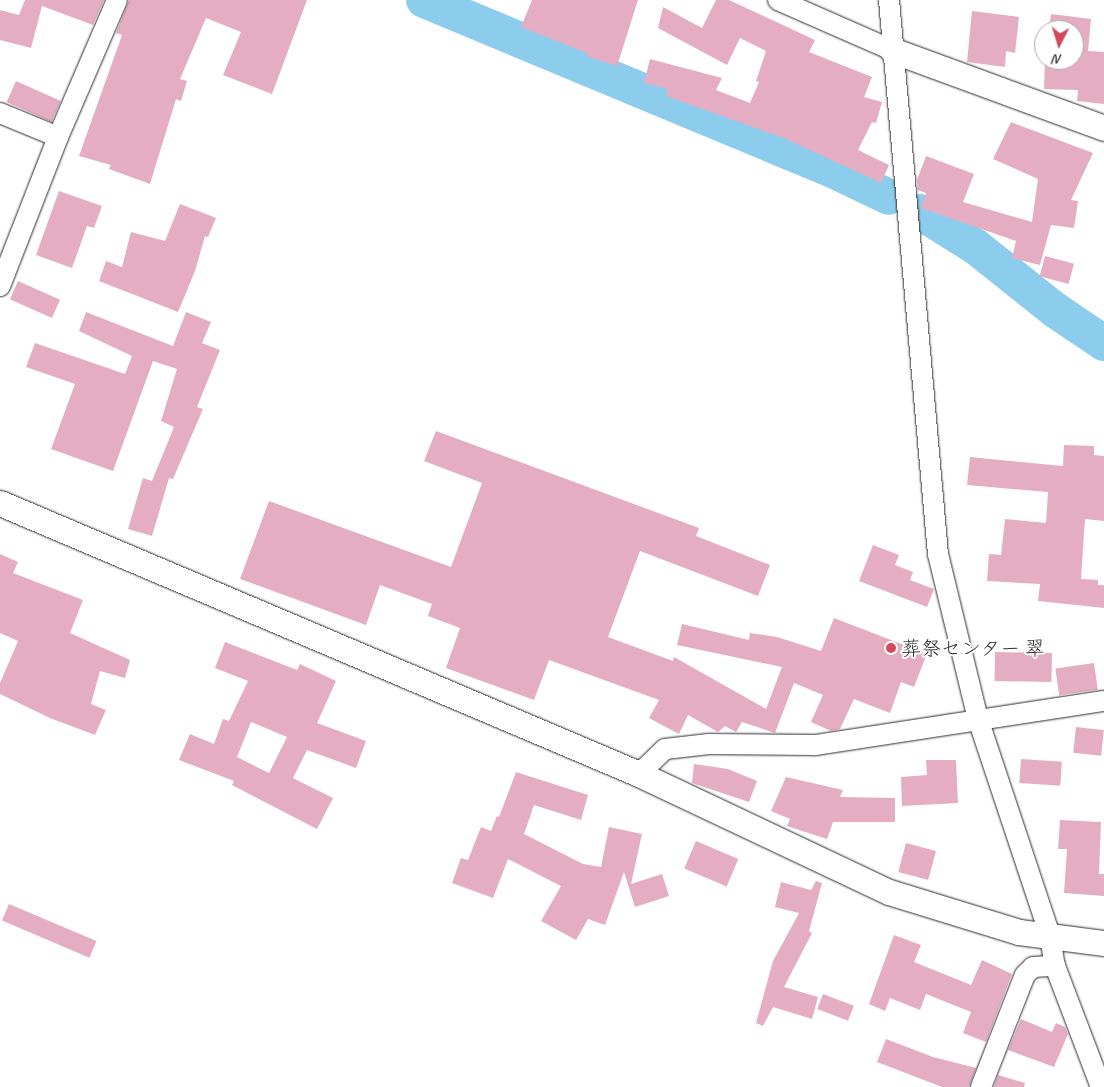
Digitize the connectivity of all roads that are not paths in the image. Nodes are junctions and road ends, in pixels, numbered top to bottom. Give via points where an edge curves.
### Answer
1 (117, 0) edge
2 (778, 0) edge
3 (888, 0) edge
4 (892, 50) junction
5 (0, 113) edge
6 (1104, 128) edge
7 (58, 137) junction
8 (0, 286) edge
9 (0, 503) edge
10 (1104, 701) edge
11 (978, 719) junction
12 (639, 774) junction
13 (1050, 936) junction
14 (1104, 942) edge
15 (1056, 966) junction
16 (980, 1087) edge
17 (1101, 1087) edge

1 - 7 street
2 - 4 street
3 - 4 street
4 - 6 street
4 - 11 street via 938,554
5 - 7 street
7 - 8 street
9 - 12 street
10 - 11 street
11 - 12 street via 815,745 709,744 664,750
11 - 13 street
12 - 13 street via 889,892 1019,932
13 - 14 street
13 - 15 street
15 - 16 street via 1033,967 1025,975
15 - 17 street

